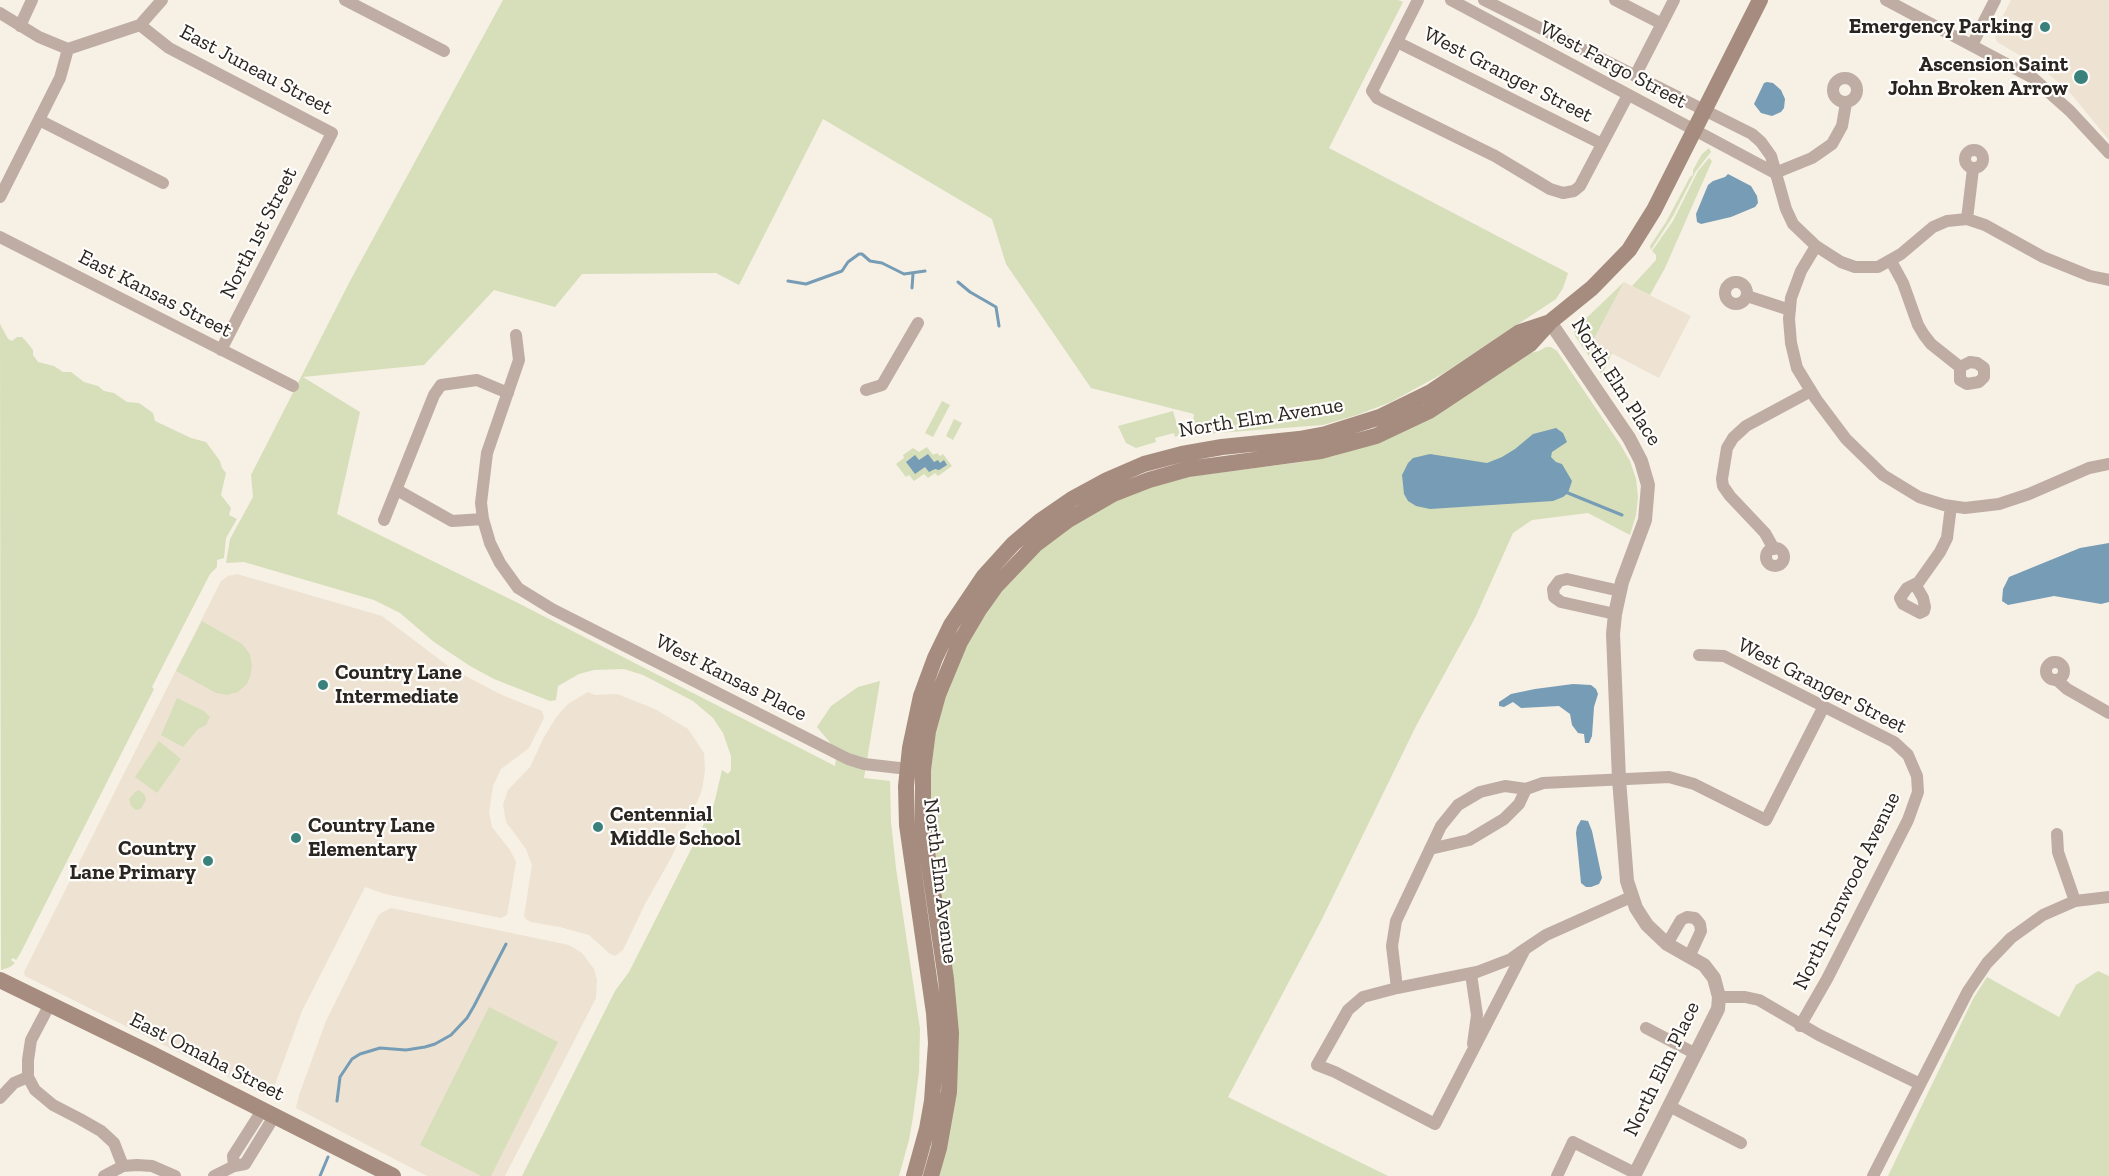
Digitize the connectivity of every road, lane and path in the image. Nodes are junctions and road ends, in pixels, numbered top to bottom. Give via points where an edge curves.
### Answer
1 (32, 0) edge
2 (162, 0) edge
3 (345, 0) edge
4 (1418, 0) edge
5 (1451, 0) edge
6 (1484, 0) edge
7 (1615, 0) edge
8 (1674, 0) edge
9 (1760, 0) edge
10 (1886, 0) edge
11 (1995, 0) edge
12 (0, 13) edge
13 (140, 24) junction
14 (1662, 24) junction
15 (20, 26) junction
16 (1397, 42) junction
17 (1972, 45) junction
18 (68, 49) junction
19 (444, 51) dead end
20 (1635, 76) junction
21 (1628, 95) junction
22 (1846, 103) dead end
23 (1704, 110) junction
24 (39, 120) junction
25 (1694, 129) junction
26 (332, 133) joint
27 (1602, 144) junction
28 (2109, 153) edge
29 (1973, 169) dead end
30 (1775, 173) junction
31 (163, 183) dead end
32 (0, 197) edge
33 (1967, 219) junction
34 (0, 237) edge
35 (1816, 246) junction
36 (1891, 261) junction
37 (2109, 280) edge
38 (1747, 296) dead end
39 (1790, 310) junction
40 (1550, 322) junction
41 (918, 323) dead end
42 (516, 335) dead end
43 (222, 350) junction
44 (1960, 367) dead end
45 (293, 386) dead end
46 (866, 390) dead end
47 (1811, 391) junction
48 (508, 393) junction
49 (2109, 464) edge
50 (397, 490) junction
51 (1952, 506) junction
52 (483, 519) junction
53 (384, 520) dead end
54 (1774, 549) dead end
55 (1915, 584) dead end
56 (1620, 591) junction
57 (1615, 614) junction
58 (1699, 655) dead end
59 (2057, 680) dead end
60 (1824, 706) junction
61 (2109, 712) edge
62 (915, 769) junction
63 (1916, 770) joint
64 (1619, 779) junction
65 (1526, 789) junction
66 (2057, 834) dead end
67 (1430, 849) junction
68 (1631, 897) junction
69 (2109, 897) edge
70 (2075, 901) junction
71 (1667, 944) junction
72 (1525, 949) junction
73 (1689, 955) junction
74 (1471, 974) junction
75 (0, 980) edge
76 (1396, 988) junction
77 (1719, 997) junction
78 (50, 1004) junction
79 (1800, 1026) junction
80 (1646, 1028) dead end
81 (1696, 1054) junction
82 (1470, 1057) junction
83 (28, 1077) junction
84 (1920, 1084) junction
85 (0, 1098) edge
86 (1669, 1106) junction
87 (269, 1112) junction
88 (1741, 1143) dead end
89 (241, 1144) junction
90 (253, 1151) junction
91 (123, 1166) junction
92 (234, 1166) junction
93 (1634, 1174) edge
94 (104, 1176) edge
95 (175, 1176) edge
96 (214, 1176) edge
97 (393, 1176) edge
98 (914, 1176) edge
99 (931, 1176) edge
100 (1557, 1176) edge
101 (1873, 1176) edge

1 - 15 street
2 - 13 street
3 - 19 street
4 - 16 street
5 - 21 street, West Fargo Street
6 - 20 street, West Fargo Street
7 - 14 street
8 - 14 street
9 - 23 main road, North Elm Place
10 - 17 street
11 - 17 street
12 - 15 street
13 - 18 street
13 - 26 street, East Juneau Street via 169,48
14 - 20 street
15 - 18 street
16 - 27 street, West Granger Street
16 - 27 street via 1372,91 1377,98 1495,156 1550,189 1563,194 1580,186
17 - 28 street via 2033,78
18 - 24 street via 60,78
20 - 23 street, West Fargo Street
21 - 25 street, West Fargo Street
21 - 27 street
22 - 30 street via 1842,126 1832,144 1812,158
23 - 25 main road, North Elm Place
23 - 30 street, West Fargo Street via 1761,142 1772,156
24 - 31 street
24 - 32 street
25 - 30 street, West Fargo Street
25 - 40 main road, North Elm Place via 1654,210 1629,250 1592,288
26 - 43 street, North 1st Street
29 - 33 street
30 - 35 street, West Fargo Street via 1793,224
33 - 36 street via 1934,226
33 - 37 street via 2043,257
34 - 43 street, East Kansas Street
35 - 36 street, West Fargo Street via 1855,267 1878,267
35 - 39 street via 1801,271
36 - 44 street via 1924,335
38 - 39 street
39 - 47 street via 1797,368
40 - 56 street, North Elm Place via 1629,438 1645,473 1645,520
40 - 62 main road, North Elm Avenue via 1520,332 1406,406 1362,423 1299,440 1182,454 1126,479 1088,489 1055,510 1013,544 990,581 951,625 916,714
41 - 46 street via 882,385
42 - 48 street via 519,360
43 - 45 street, East Kansas Street
47 - 51 street via 1846,439 1883,475 1919,497
47 - 54 street via 1745,427 1727,448 1723,486 1765,533
48 - 50 street via 477,380 441,385
48 - 52 street via 487,453
49 - 51 street via 2089,468 1999,504
50 - 52 street via 452,521
50 - 53 street
51 - 55 street via 1947,538 1930,568
52 - 62 street, West Kansas Place via 500,563 518,588 543,604 848,759
56 - 57 street, North Elm Place
56 - 57 street via 1567,579 1559,581 1553,589 1554,597 1561,602
57 - 64 street, North Elm Place via 1613,658
58 - 60 street, West Granger Street via 1724,656
59 - 61 street
60 - 63 street, West Granger Street via 1894,742
60 - 64 street via 1766,820 1678,778
62 - 98 main road, North Elm Avenue via 907,807 909,843 936,1043 930,1110
62 - 99 main road, North Elm Avenue via 951,1033 947,1101
63 - 79 street, North Ironwood Avenue via 1918,792 1908,820
64 - 65 street via 1543,783
64 - 68 street, North Elm Place via 1624,860
65 - 67 street via 1519,804 1504,819 1469,840
65 - 67 street via 1505,786 1480,792 1458,805 1441,826
66 - 70 street via 2058,852
67 - 76 street via 1396,921 1392,946
68 - 71 street, North Elm Place via 1647,925
68 - 72 street via 1546,935
69 - 70 street
70 - 84 street via 2027,925 1987,963 1968,991
71 - 73 street, North Elm Place
71 - 73 street via 1681,920 1687,916 1695,918 1701,927
72 - 74 street via 1511,959
72 - 82 street
73 - 77 street, North Elm Place via 1710,972
74 - 76 street
74 - 82 street via 1477,1015
75 - 78 main road, East Omaha Street
76 - 82 street via 1373,993 1353,1004 1317,1065 1435,1124
77 - 79 street via 1759,1000
77 - 81 street, North Elm Place via 1718,1009
78 - 83 street via 32,1040
78 - 87 main road, East Omaha Street
79 - 84 street
80 - 81 street
81 - 86 street, North Elm Place
83 - 85 street via 14,1083
83 - 91 street via 35,1090 52,1105 114,1143
84 - 101 street
86 - 88 street
86 - 93 street, North Elm Place
87 - 89 street
87 - 90 street
87 - 97 main road, East Omaha Street
89 - 90 street
89 - 92 street via 232,1156
90 - 92 street via 245,1164
91 - 94 street
91 - 95 street via 152,1166
92 - 96 street
93 - 100 street via 1573,1142

